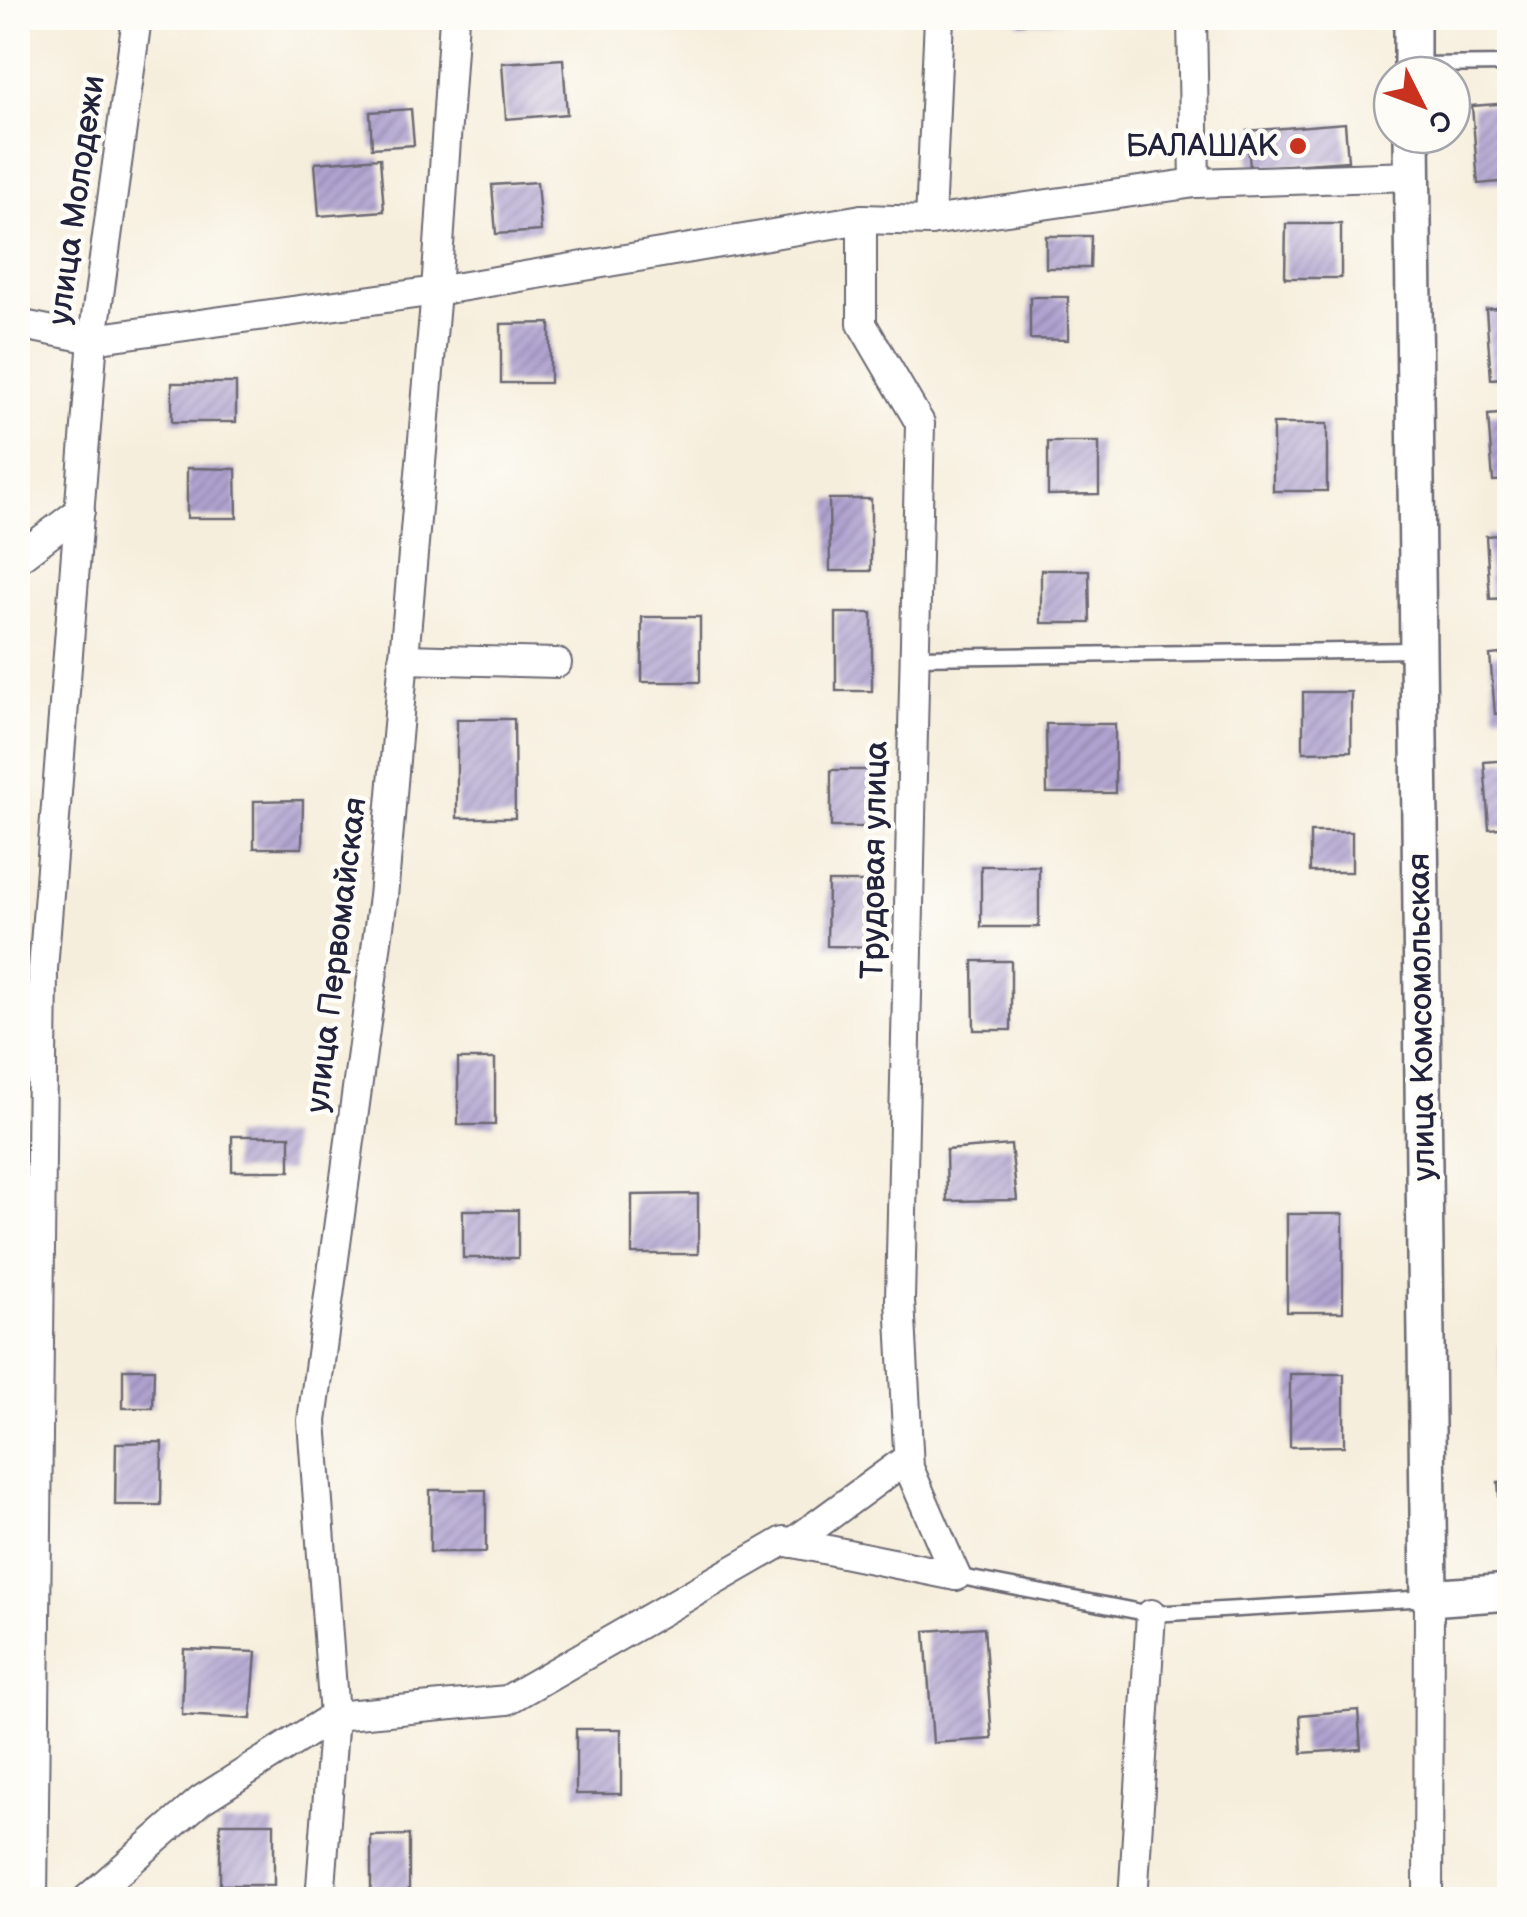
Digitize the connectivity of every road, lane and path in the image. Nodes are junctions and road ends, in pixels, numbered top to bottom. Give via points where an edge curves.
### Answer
1 (136, 18) edge
2 (454, 18) edge
3 (939, 18) edge
4 (1192, 18) edge
5 (1412, 18) edge
6 (1412, 55) edge
7 (1510, 64) edge
8 (1472, 66) edge
9 (1412, 155) edge
10 (1412, 176) junction
11 (1195, 183) junction
12 (862, 220) junction
13 (930, 221) junction
14 (436, 291) junction
15 (18, 324) edge
16 (93, 339) junction
17 (80, 511) junction
18 (18, 558) edge
19 (1418, 650) junction
20 (915, 657) junction
21 (403, 658) junction
22 (557, 663) dead end
23 (908, 1458) junction
24 (792, 1543) junction
25 (956, 1576) junction
26 (1510, 1592) edge
27 (1428, 1598) junction
28 (1151, 1614) junction
29 (334, 1716) junction
30 (34, 1900) edge
31 (86, 1900) edge
32 (320, 1900) edge
33 (1134, 1900) edge
34 (1428, 1900) edge

1 - 16 street, улица Молодежи
2 - 14 street, улица Первомайская
3 - 13 street
4 - 11 street
5 - 6 street
7 - 8 lane
9 - 10 street, улица Комсомольская
10 - 11 street
10 - 19 street, улица Комсомольская
11 - 13 street
12 - 13 street
12 - 14 street
12 - 20 street, Трудовая улица via 862,324 920,423
14 - 16 street
14 - 21 street, улица Первомайская
15 - 16 street
16 - 17 street, улица Молодежи
17 - 18 street
17 - 30 street, улица Молодежи via 43,969
19 - 20 lane
19 - 27 street, улица Комсомольская
20 - 23 street, Трудовая улица via 900,1300
21 - 22 street
21 - 29 street, улица Первомайская via 383,897 312,1421
23 - 24 street
23 - 25 street, Трудовая улица
24 - 25 street
24 - 29 street via 784,1541 507,1700
25 - 28 lane
26 - 27 street
27 - 28 lane
27 - 34 street, улица Комсомольская
28 - 33 street
29 - 31 street via 201,1800
29 - 32 street, улица Первомайская

